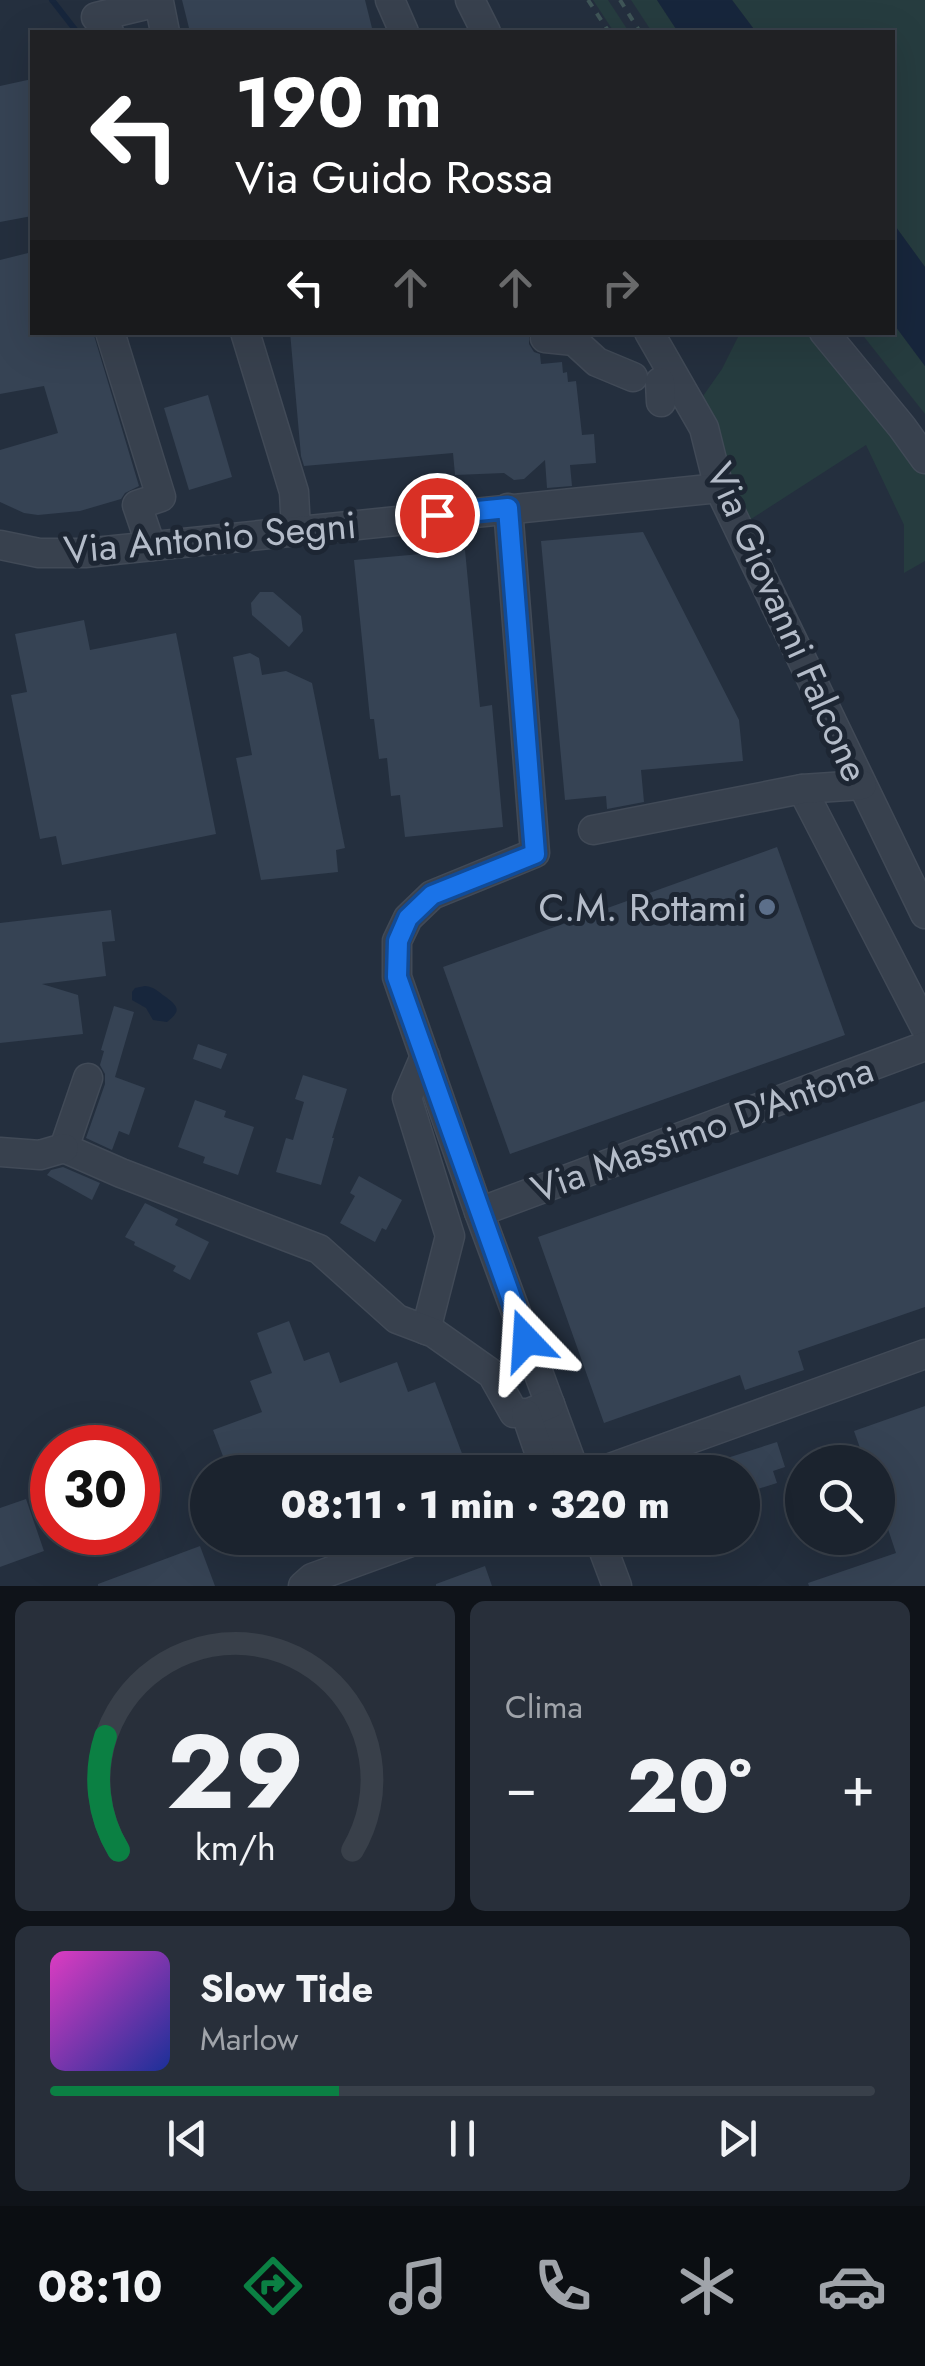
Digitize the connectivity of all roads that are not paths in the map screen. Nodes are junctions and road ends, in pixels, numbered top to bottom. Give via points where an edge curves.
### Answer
1 (390, 0) edge
2 (470, 0) edge
3 (160, 1) edge
4 (107, 30) edge
5 (165, 30) edge
6 (403, 30) edge
7 (485, 30) edge
8 (111, 335) edge
9 (245, 335) edge
10 (651, 335) edge
11 (826, 335) edge
12 (545, 338) dead end
13 (651, 387) dead end
14 (925, 458) edge
15 (719, 488) junction
16 (508, 508) junction
17 (296, 530) junction
18 (0, 545) edge
19 (151, 546) junction
20 (862, 785) junction
21 (802, 789) junction
22 (593, 830) dead end
23 (925, 914) edge
24 (925, 1027) edge
25 (925, 1046) edge
26 (424, 1056) junction
27 (88, 1078) dead end
28 (64, 1148) junction
29 (0, 1152) edge
30 (479, 1212) junction
31 (426, 1330) junction
32 (925, 1354) edge
33 (538, 1409) junction
34 (544, 1455) edge
35 (566, 1455) edge
36 (647, 1455) edge
37 (375, 1555) edge
38 (605, 1555) edge
39 (303, 1586) edge
40 (617, 1586) edge

1 - 6 street
2 - 7 street
3 - 4 street via 96,17
3 - 5 street
8 - 19 street via 162,497 137,505
9 - 17 street via 294,492
10 - 15 street, Via Giovanni Falcone via 704,428
11 - 14 street
12 - 13 street via 574,340 597,362
15 - 16 street, Via Antonio Segni via 667,483
15 - 20 street, Via Giovanni Falcone
16 - 17 street, Via Antonio Segni
16 - 26 street via 535,854 432,895 408,918 398,941 397,977
17 - 19 street, Via Antonio Segni
18 - 19 street, Via Antonio Segni via 39,553
20 - 21 street
20 - 23 street, Via Giovanni Falcone
21 - 22 street
21 - 24 street
25 - 30 street, Via Massimo D'Antona
26 - 30 street
26 - 31 street via 407,1098 450,1236
27 - 28 street
28 - 29 street
28 - 31 street via 319,1249 396,1319
30 - 33 street
31 - 33 street via 492,1374 514,1412
32 - 36 street
33 - 34 street
33 - 35 street
37 - 39 street
38 - 40 street

